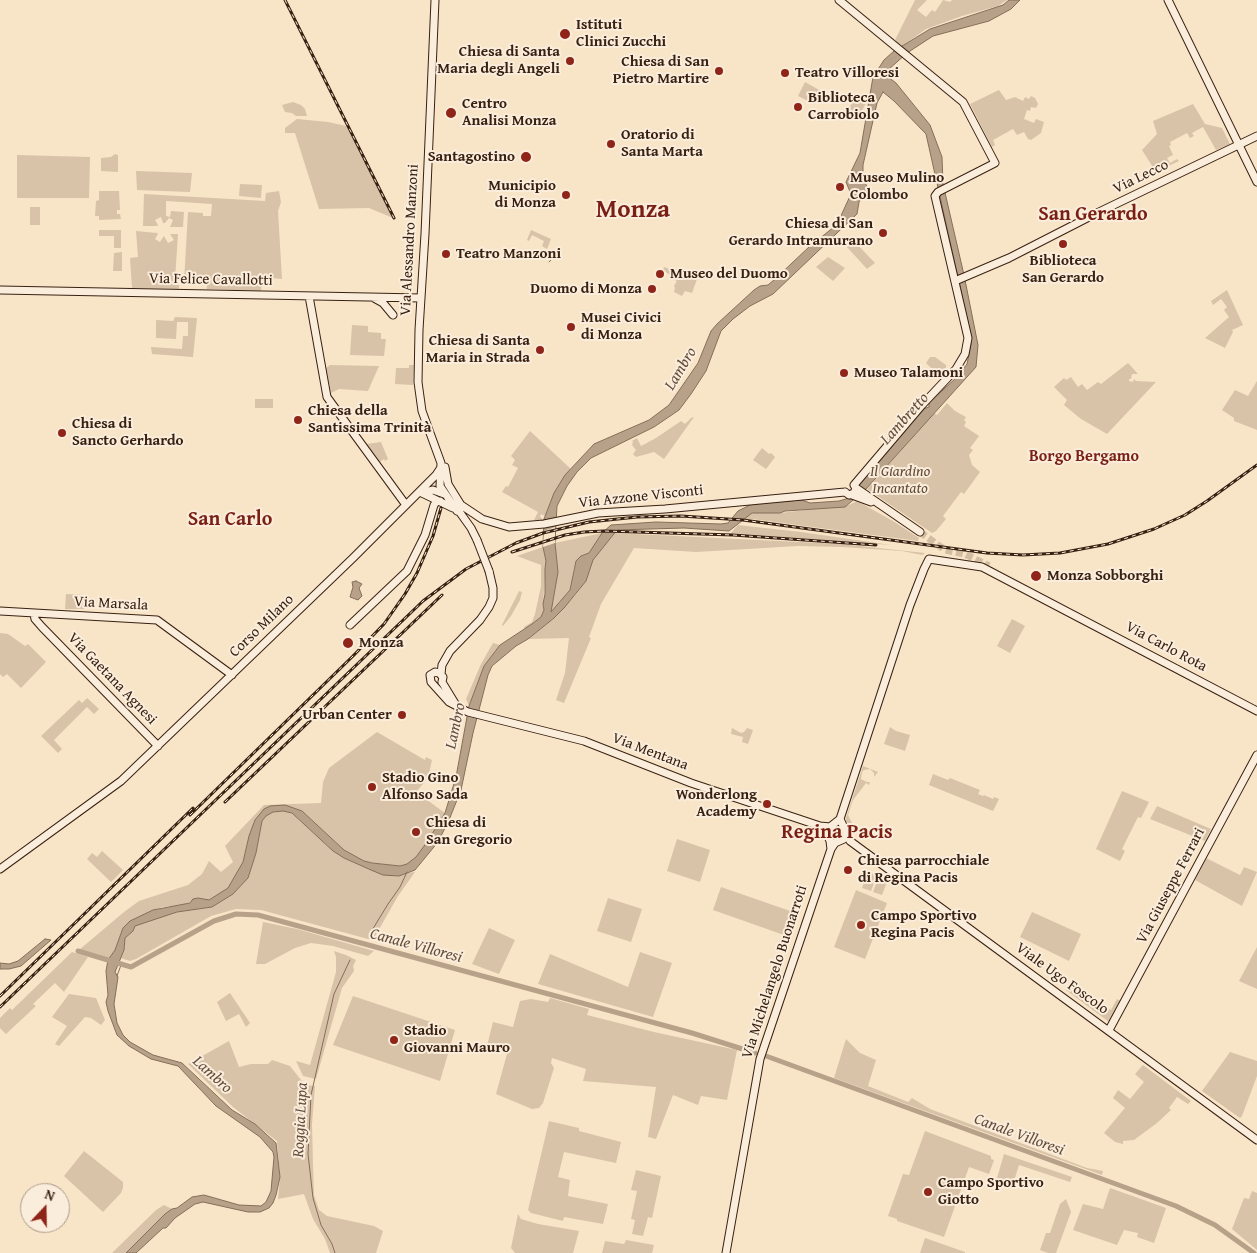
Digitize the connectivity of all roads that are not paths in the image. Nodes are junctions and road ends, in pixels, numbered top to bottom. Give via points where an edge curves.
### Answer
1 (435, 0) edge
2 (839, 0) edge
3 (1168, 0) edge
4 (1257, 136) edge
5 (1239, 145) junction
6 (1257, 182) edge
7 (959, 280) junction
8 (0, 290) edge
9 (309, 296) junction
10 (371, 297) junction
11 (421, 298) junction
12 (393, 314) dead end
13 (440, 458) junction
14 (442, 466) junction
15 (443, 479) junction
16 (424, 490) junction
17 (852, 492) junction
18 (453, 500) junction
19 (437, 503) junction
20 (876, 503) junction
21 (406, 505) junction
22 (920, 532) tunnel mouth
23 (930, 560) joint
24 (989, 566) tunnel mouth
25 (1062, 608) junction
26 (0, 611) edge
27 (34, 614) junction
28 (45, 614) junction
29 (350, 625) dead end
30 (47, 632) junction
31 (437, 673) junction
32 (232, 675) junction
33 (442, 682) junction
34 (432, 684) junction
35 (456, 705) junction
36 (1257, 711) edge
37 (158, 746) junction
38 (1257, 755) edge
39 (838, 833) junction
40 (0, 869) edge
41 (1109, 1030) junction
42 (1257, 1140) edge
43 (726, 1253) edge

1 - 11 street, Via Alessandro Manzoni
2 - 7 street via 963,102 995,164 935,197
3 - 5 street
4 - 5 street, Via Lecco
5 - 6 street
5 - 7 street, Via Lecco
7 - 17 street via 968,342 965,354 956,369 922,405
8 - 9 street, Via Felice Cavallotti
9 - 10 street, Via Felice Cavallotti
9 - 21 street via 328,399
10 - 11 street, Via Felice Cavallotti
10 - 12 street via 383,303
11 - 13 street, Via Alessandro Manzoni via 420,401
13 - 14 street, Via Alessandro Manzoni
13 - 15 street via 444,464
14 - 15 street, Via Alessandro Manzoni
14 - 16 street
15 - 16 street via 434,478
15 - 18 street via 440,486
16 - 18 street via 438,490
16 - 19 street, Via Azzone Visconti
16 - 21 street, Corso Milano
17 - 18 street, Via Azzone Visconti via 598,514 515,527 482,519
17 - 20 street
17 - 20 street via 865,494
18 - 19 street, Via Azzone Visconti
18 - 31 street, bridge via 477,540 490,571 493,598 480,620 438,662
19 - 29 street via 410,568
20 - 22 street
21 - 32 street, Corso Milano
23 - 25 street, Via Carlo Rota via 979,566
23 - 39 street, Via Michelangelo Buonarroti via 910,605
24 - 25 street, Via Carlo Rota
25 - 36 street, Via Carlo Rota
26 - 27 street, Via Marsala
27 - 28 street, Via Marsala
27 - 30 street, Via Gaetana Agnesi via 37,623
28 - 30 street, Via Gaetana Agnesi via 43,626
28 - 32 street, Via Marsala via 156,620
30 - 37 street, Via Gaetana Agnesi
31 - 33 street via 443,678
31 - 34 street via 430,678
32 - 37 street, Corso Milano
33 - 34 street
33 - 35 street
34 - 35 street, Via Mentana
35 - 39 street, Via Mentana via 468,712 584,741 691,783
37 - 40 street, Corso Milano via 127,776
38 - 41 street, Via Giuseppe Ferrari
39 - 41 street, Viale Ugo Foscolo
39 - 43 street, Via Michelangelo Buonarroti via 761,1055
41 - 42 street, Viale Ugo Foscolo

